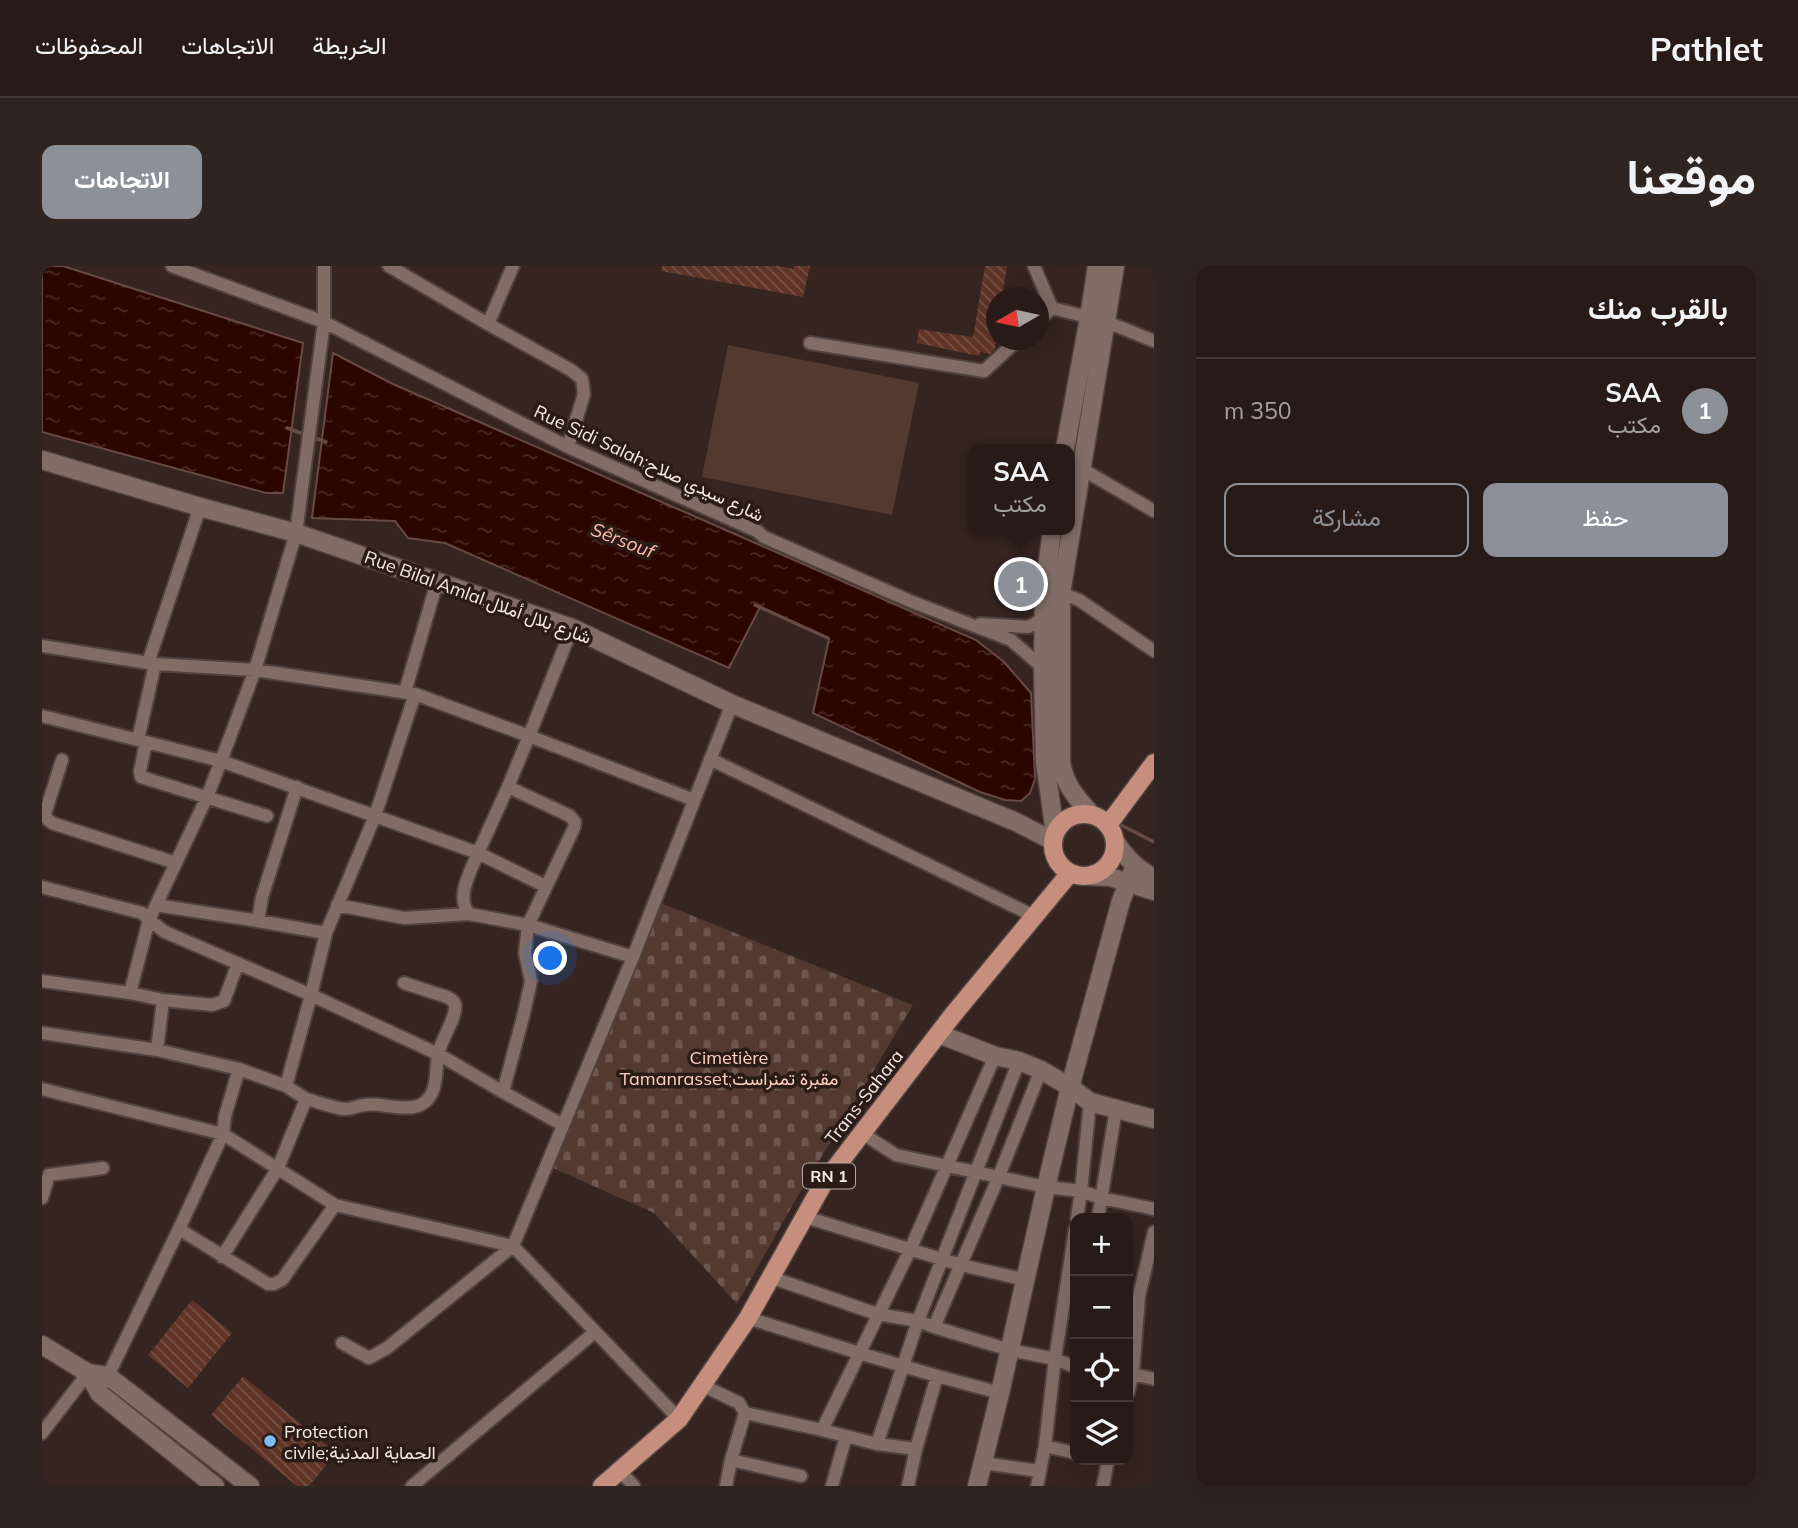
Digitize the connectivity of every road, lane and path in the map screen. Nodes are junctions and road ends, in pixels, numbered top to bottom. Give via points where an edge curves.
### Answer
1 (324, 266) edge
2 (389, 266) edge
3 (513, 266) edge
4 (1034, 266) edge
5 (1097, 266) edge
6 (1115, 266) edge
7 (176, 267) edge
8 (1052, 308) junction
9 (1049, 311) edge
10 (1098, 320) junction
11 (324, 323) junction
12 (488, 324) junction
13 (1154, 341) edge
14 (810, 343) dead end
15 (1007, 350) edge
16 (1066, 444) edge
17 (568, 447) junction
18 (42, 460) edge
19 (1076, 466) edge
20 (200, 507) junction
21 (1154, 511) edge
22 (296, 533) junction
23 (1051, 535) edge
24 (1068, 535) edge
25 (437, 582) junction
26 (1061, 593) junction
27 (1044, 619) junction
28 (966, 623) junction
29 (572, 628) junction
30 (42, 646) edge
31 (1154, 651) edge
32 (151, 663) junction
33 (1043, 667) junction
34 (255, 670) junction
35 (410, 693) junction
36 (732, 704) junction
37 (42, 716) edge
38 (529, 736) junction
39 (142, 741) junction
40 (710, 759) junction
41 (62, 760) dead end
42 (221, 761) junction
43 (1154, 763) edge
44 (296, 787) junction
45 (508, 787) junction
46 (207, 797) junction
47 (694, 800) junction
48 (1092, 815) junction
49 (267, 816) dead end
50 (375, 816) junction
51 (1111, 833) junction
52 (1054, 837) junction
53 (478, 853) junction
54 (176, 863) junction
55 (1070, 873) junction
56 (1132, 874) junction
57 (1089, 876) junction
58 (1154, 878) edge
59 (545, 886) junction
60 (42, 887) edge
61 (1154, 891) edge
62 (156, 905) junction
63 (337, 905) junction
64 (469, 914) junction
65 (1034, 916) junction
66 (149, 920) junction
67 (258, 921) junction
68 (528, 925) junction
69 (326, 933) junction
70 (633, 957) junction
71 (238, 963) junction
72 (42, 981) edge
73 (404, 983) dead end
74 (130, 993) junction
75 (311, 995) junction
76 (163, 1000) junction
77 (42, 1033) edge
78 (939, 1034) junction
79 (157, 1050) junction
80 (438, 1054) junction
81 (995, 1056) junction
82 (1019, 1061) junction
83 (239, 1069) junction
84 (1041, 1070) junction
85 (286, 1086) junction
86 (1070, 1087) junction
87 (42, 1089) edge
88 (503, 1092) junction
89 (306, 1099) junction
90 (1090, 1102) junction
91 (1116, 1109) junction
92 (1154, 1119) edge
93 (563, 1125) junction
94 (862, 1133) junction
95 (223, 1134) junction
96 (947, 1167) junction
97 (103, 1168) dead end
98 (278, 1168) junction
99 (974, 1172) junction
100 (999, 1176) junction
101 (1046, 1187) junction
102 (1081, 1191) junction
103 (42, 1198) edge
104 (1101, 1198) junction
105 (335, 1205) junction
106 (1154, 1209) edge
107 (1078, 1213) edge
108 (1099, 1213) edge
109 (804, 1217) junction
110 (179, 1229) junction
111 (1154, 1232) edge
112 (513, 1246) junction
113 (1152, 1246) edge
114 (910, 1250) junction
115 (222, 1257) junction
116 (940, 1259) junction
117 (1070, 1262) edge
118 (961, 1265) junction
119 (770, 1277) junction
120 (1026, 1280) junction
121 (1139, 1296) junction
122 (1154, 1298) edge
123 (877, 1314) junction
124 (748, 1318) junction
125 (918, 1321) junction
126 (934, 1327) junction
127 (595, 1332) junction
128 (342, 1343) dead end
129 (42, 1345) edge
130 (1010, 1350) junction
131 (859, 1353) junction
132 (1133, 1354) edge
133 (1055, 1359) junction
134 (1070, 1362) edge
135 (903, 1365) junction
136 (88, 1373) junction
137 (1133, 1374) edge
138 (108, 1376) junction
139 (937, 1376) junction
140 (1154, 1379) edge
141 (702, 1385) junction
142 (1000, 1393) junction
143 (100, 1394) junction
144 (745, 1413) junction
145 (678, 1419) junction
146 (822, 1430) junction
147 (42, 1433) edge
148 (846, 1436) junction
149 (877, 1444) junction
150 (1045, 1446) junction
151 (916, 1449) junction
152 (1070, 1453) edge
153 (732, 1460) junction
154 (984, 1463) junction
155 (1105, 1465) edge
156 (619, 1470) junction
157 (1039, 1471) junction
158 (800, 1476) dead end
159 (215, 1486) edge
160 (250, 1486) edge
161 (412, 1486) edge
162 (602, 1486) edge
163 (634, 1486) edge
164 (726, 1486) edge
165 (832, 1486) edge
166 (908, 1486) edge
167 (977, 1486) edge
168 (1037, 1486) edge
169 (1103, 1486) edge

1 - 11 street
2 - 12 street
3 - 12 street
4 - 8 street
5 - 10 street
6 - 10 street
7 - 11 street, Rue Sidi Salah;شارع سيدي صلاح
8 - 9 street
8 - 10 street
10 - 13 street
10 - 16 street
10 - 19 street
11 - 17 street, Rue Sidi Salah;شارع سيدي صلاح
11 - 22 street
12 - 17 street via 582,379 584,394
14 - 15 street via 984,371
17 - 28 street, Rue Sidi Salah;شارع سيدي صلاح
18 - 20 street, Rue Bilal Amlal,شارع بلال أملال
19 - 21 street
20 - 22 street, Rue Bilal Amlal,شارع بلال أملال
20 - 32 street
22 - 25 street, Rue Bilal Amlal,شارع بلال أملال
22 - 34 street
23 - 27 street
24 - 26 street
25 - 29 street, Rue Bilal Amlal,شارع بلال أملال
25 - 35 street
26 - 31 street via 1079,600
26 - 48 street via 1061,762 1070,789
27 - 28 street, Rue Sidi Salah;شارع سيدي صلاح via 1028,627
27 - 33 street
28 - 33 street, Rue Sidi Salah;شارع سيدي صلاح via 1011,640
29 - 36 street, Rue Bilal Amlal,شارع بلال أملال
29 - 38 street
30 - 32 street
32 - 34 street
32 - 39 street
33 - 52 street via 1045,762
34 - 35 street
34 - 42 street
35 - 38 street
35 - 50 street
36 - 40 street
36 - 52 street, Rue Bilal Amlal,شارع بلال أملال
37 - 39 street
38 - 45 street
38 - 47 street
39 - 42 street
39 - 46 street via 141,777
40 - 47 street
40 - 65 street
41 - 54 street via 47,819
42 - 44 street
42 - 46 street
43 - 51 main road
44 - 50 street
44 - 67 street
45 - 53 street
45 - 59 street via 575,822
46 - 49 street
46 - 54 street
47 - 70 street
48 - 51 main road
48 - 52 main road via 1072,816
50 - 53 street
50 - 63 street
51 - 56 street
51 - 57 main road via 1112,859
52 - 55 main road via 1056,860
53 - 59 street
53 - 64 street via 463,895
54 - 62 street
55 - 57 main road
55 - 65 main road, Trans-Sahara / RN 1
56 - 57 street
56 - 58 street
56 - 61 street
56 - 86 street
59 - 68 street
60 - 66 street via 142,913
62 - 66 street
62 - 67 street
63 - 64 street via 404,918
63 - 69 street
64 - 68 street
65 - 78 main road, Trans-Sahara / RN 1
66 - 71 street via 165,932
66 - 74 street
67 - 69 street
68 - 70 street
68 - 88 street via 525,953 531,981
69 - 75 street
70 - 93 street
71 - 75 street
71 - 76 street via 224,1001 212,1005
72 - 74 street
73 - 80 street via 455,1004
74 - 76 street
75 - 80 street
75 - 85 street
76 - 79 street
77 - 79 street
78 - 81 street
78 - 94 main road, Trans-Sahara / RN 1
79 - 83 street
80 - 88 street
80 - 89 street via 436,1080 421,1106 363,1105 346,1110
81 - 82 street
81 - 96 street
82 - 84 street
82 - 99 street
83 - 85 street
83 - 95 street
84 - 86 street
84 - 100 street
85 - 89 street
86 - 90 street
86 - 101 street
87 - 95 street
88 - 93 street
89 - 98 street
90 - 91 street
90 - 102 street
91 - 92 street
91 - 104 street
93 - 112 street
94 - 96 street via 896,1155
94 - 109 main road, Trans-Sahara / RN 1
95 - 98 street
95 - 110 street
96 - 99 street
96 - 114 street
97 - 103 street via 49,1175
98 - 105 street
98 - 115 street
99 - 100 street
99 - 116 street
100 - 101 street
100 - 118 street
101 - 102 street
101 - 120 street
102 - 104 street
102 - 107 street
104 - 106 street
104 - 108 street
105 - 112 street
105 - 115 street via 282,1280 274,1284
109 - 114 street
109 - 119 main road, Trans-Sahara / RN 1
110 - 115 street
110 - 138 street
111 - 113 street
112 - 127 street
112 - 128 street via 387,1348 369,1358
113 - 121 street
114 - 116 street
114 - 123 street
116 - 118 street
116 - 125 street
117 - 133 street
118 - 120 street
118 - 126 street
119 - 123 street
119 - 124 main road, Trans-Sahara / RN 1
120 - 130 street
121 - 122 street
121 - 132 street
123 - 125 street
123 - 131 street
124 - 131 street
124 - 141 main road, Trans-Sahara / RN 1
125 - 126 street
125 - 135 street
126 - 130 street
127 - 145 street
127 - 161 street
129 - 136 street
130 - 133 street
130 - 142 street
131 - 135 street
131 - 146 street
133 - 134 street
133 - 150 street
135 - 139 street
135 - 149 street
136 - 138 street
136 - 143 street
136 - 147 street
137 - 140 street
138 - 143 street
138 - 160 street
139 - 142 street
139 - 151 street
141 - 144 street via 739,1403
141 - 145 main road, Trans-Sahara / RN 1
142 - 154 street
143 - 159 street
144 - 146 street
144 - 153 street
145 - 156 main road, Trans-Sahara / RN 1
146 - 148 street
148 - 149 street
148 - 165 street
149 - 151 street
150 - 152 street
150 - 157 street
151 - 166 street
153 - 158 street
153 - 164 street
154 - 157 street
154 - 167 street
155 - 169 street
156 - 162 main road, Trans-Sahara / RN 1
156 - 163 street
157 - 168 street

